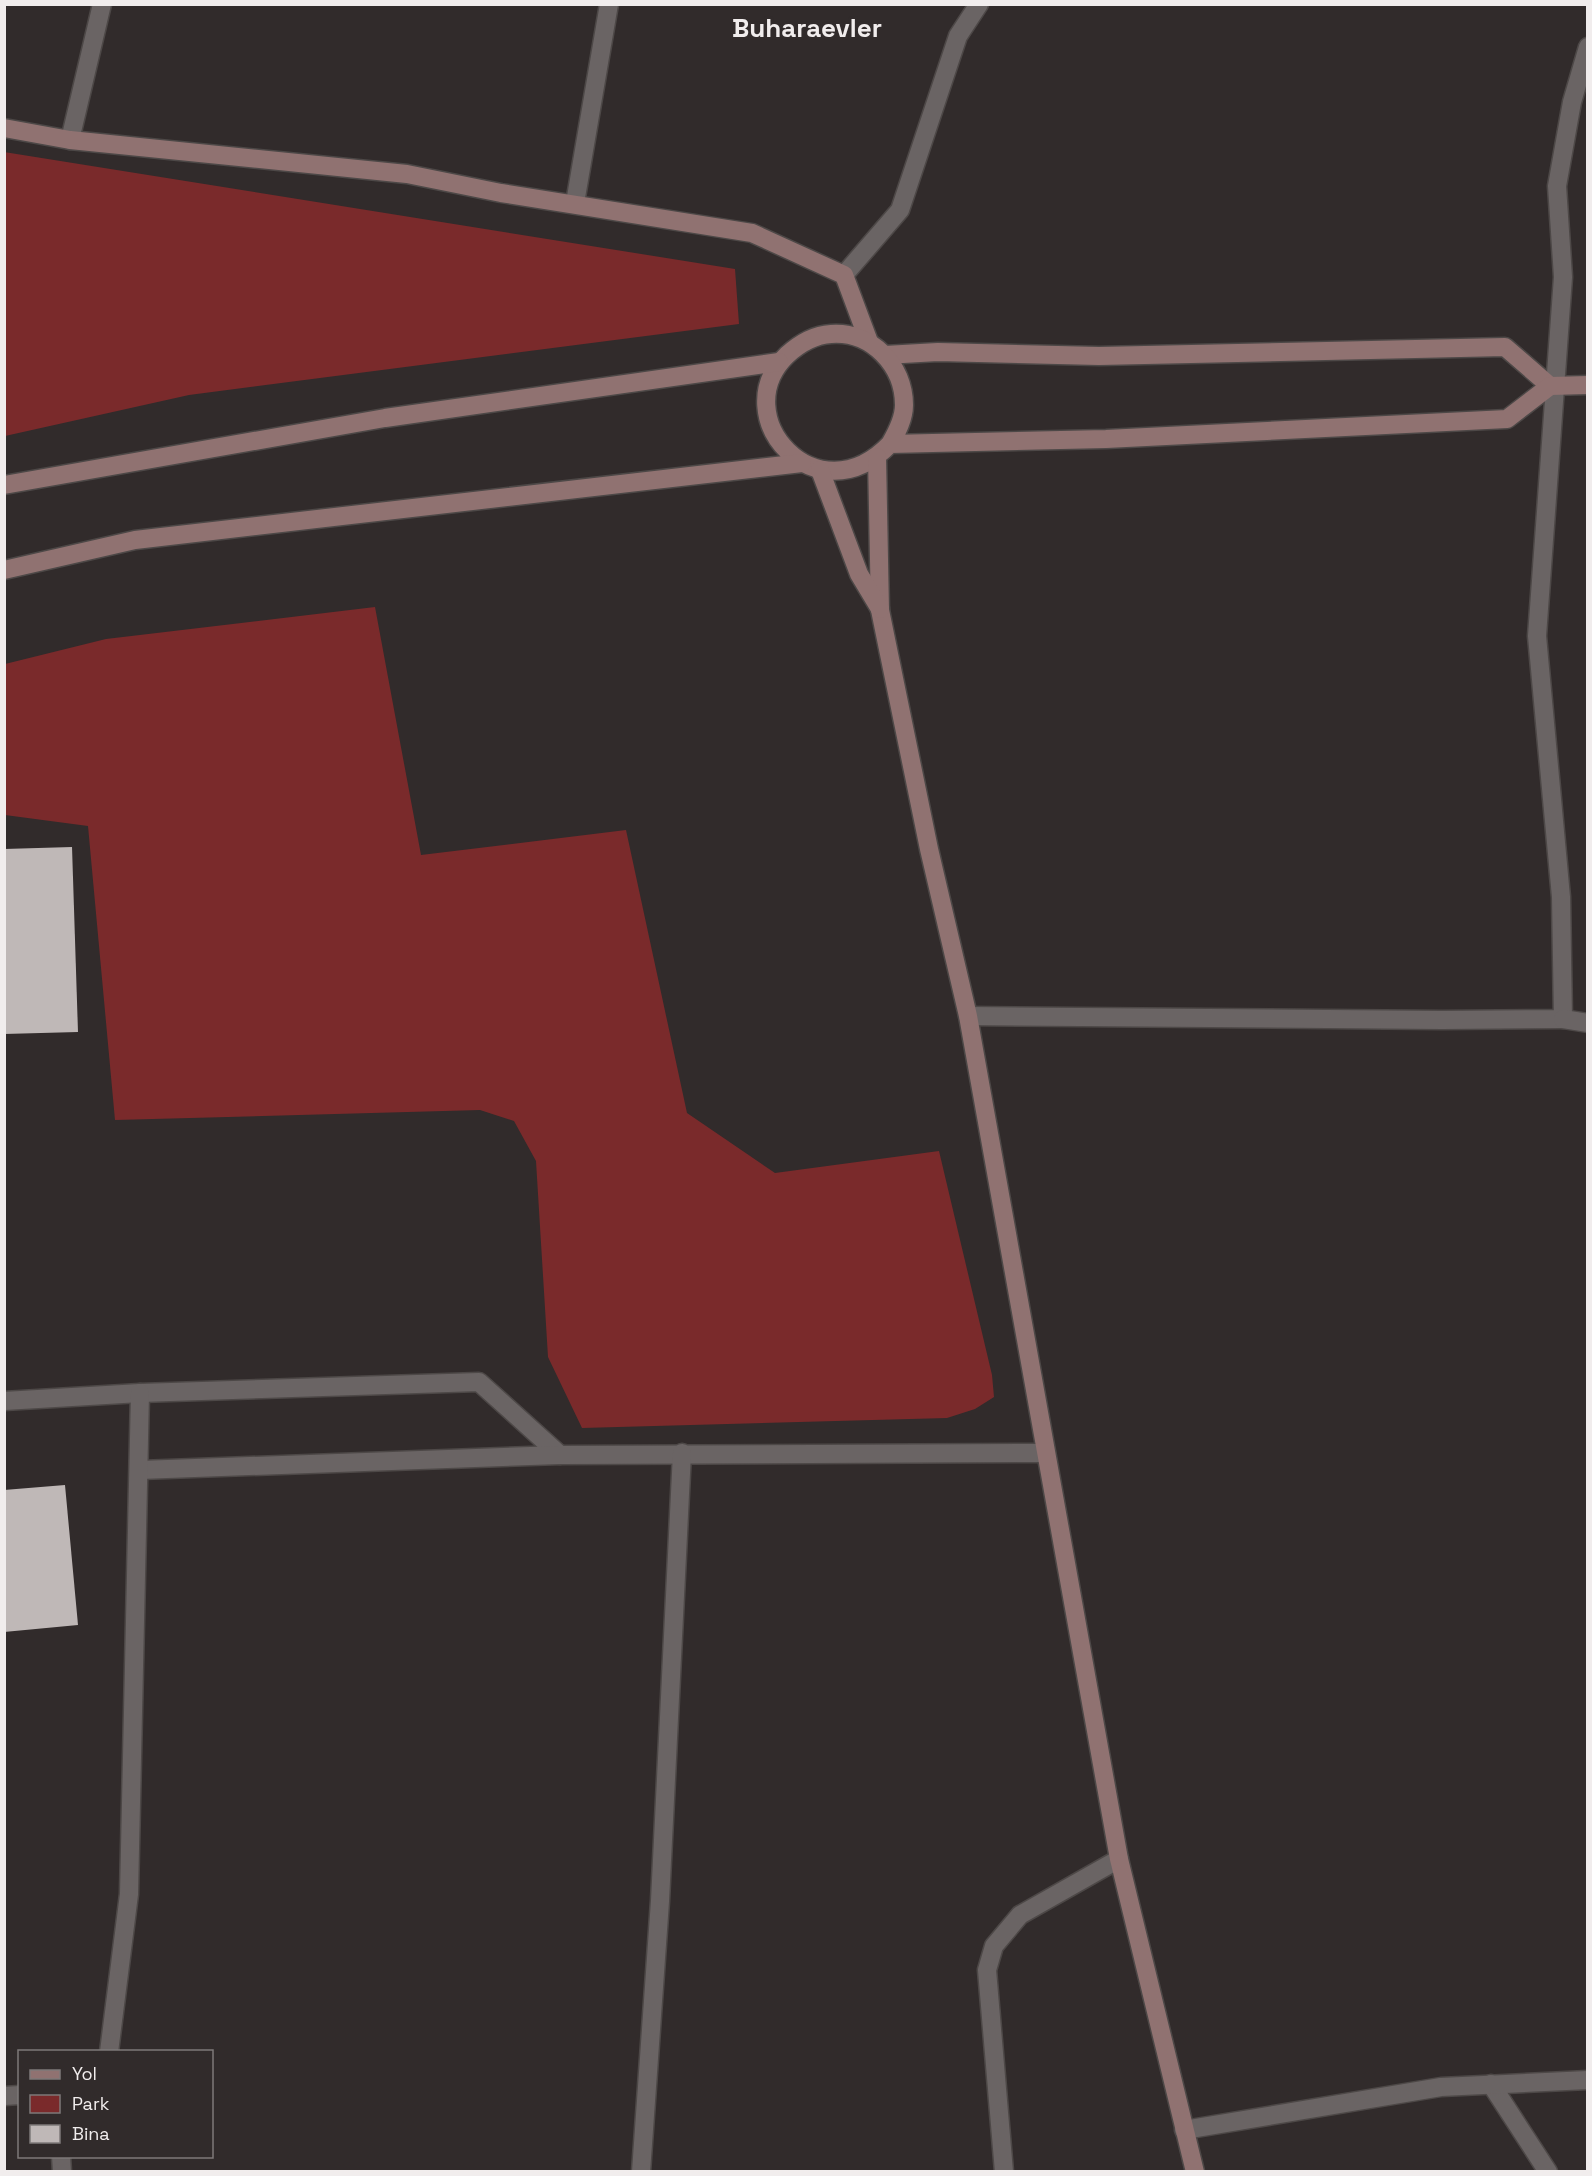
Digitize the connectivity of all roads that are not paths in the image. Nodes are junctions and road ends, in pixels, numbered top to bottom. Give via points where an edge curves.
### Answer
1 (102, 4) edge
2 (609, 4) edge
3 (979, 4) edge
4 (1587, 47) edge
5 (4, 128) edge
6 (70, 140) junction
7 (575, 203) junction
8 (844, 275) junction
9 (869, 342) junction
10 (885, 354) junction
11 (779, 362) junction
12 (1587, 385) edge
13 (1553, 386) junction
14 (891, 444) junction
15 (877, 457) junction
16 (802, 463) junction
17 (820, 470) junction
18 (4, 485) edge
19 (4, 570) edge
20 (880, 610) junction
21 (968, 1016) junction
22 (1563, 1019) junction
23 (1587, 1023) edge
24 (140, 1393) junction
25 (4, 1401) edge
26 (682, 1453) junction
27 (1045, 1453) junction
28 (560, 1455) junction
29 (140, 1470) junction
30 (1119, 1859) junction
31 (109, 2050) edge
32 (1587, 2080) edge
33 (1491, 2084) junction
34 (1184, 2130) junction
35 (641, 2172) edge
36 (1004, 2172) edge
37 (1195, 2172) edge
38 (1548, 2172) edge

1 - 6 street
2 - 7 street
3 - 8 street via 958,36 900,210
4 - 13 street via 1572,102 1557,186 1563,277
5 - 6 street
6 - 7 street via 406,174
7 - 8 street via 752,233
8 - 9 street
9 - 10 street
9 - 11 street via 831,334 812,338
10 - 13 street via 1099,356 1505,347
10 - 14 street via 896,370 904,407
11 - 16 street via 770,383 769,421 787,451
11 - 18 street via 385,418
12 - 13 street
13 - 14 street via 1507,419 1106,440
13 - 22 street via 1537,636 1561,897
14 - 15 street
15 - 17 street via 848,470
15 - 20 street
16 - 17 street
16 - 19 street via 135,540
17 - 20 street via 859,574
20 - 21 street
21 - 22 street
21 - 27 street
22 - 23 street
24 - 25 street
24 - 28 street via 479,1382
24 - 29 street
26 - 27 street
26 - 28 street
26 - 35 street via 660,1901
27 - 30 street
28 - 29 street
29 - 31 street via 129,1894
30 - 34 street
30 - 36 street via 1020,1915 994,1946 987,1970
32 - 33 street
33 - 34 street via 1441,2087
33 - 38 street
34 - 37 street

